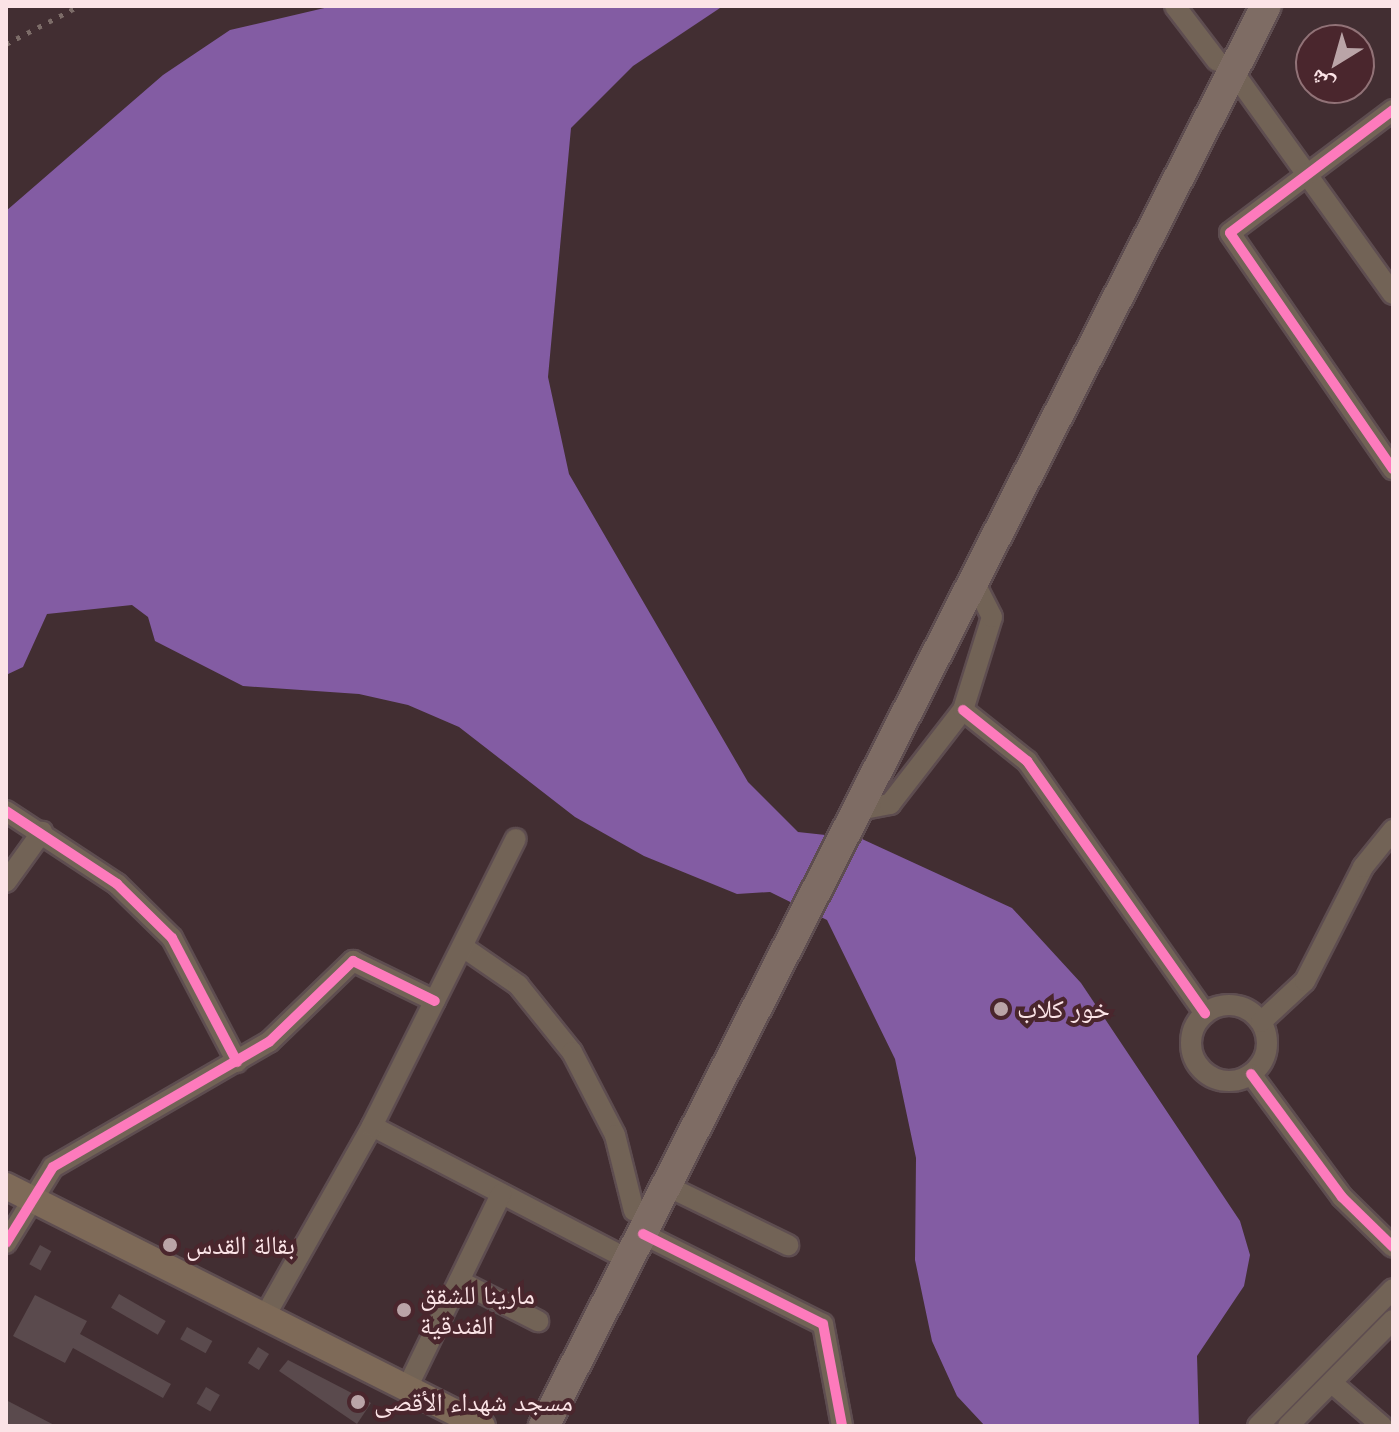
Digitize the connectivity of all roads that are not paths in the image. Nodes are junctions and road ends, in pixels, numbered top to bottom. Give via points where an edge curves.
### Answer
1 (1175, 6) edge
2 (1246, 6) edge
3 (1266, 6) edge
4 (1226, 67) junction
5 (1393, 110) edge
6 (1309, 173) junction
7 (1391, 287) edge
8 (1386, 445) edge
9 (1393, 469) edge
10 (976, 585) junction
11 (963, 710) junction
12 (6, 811) edge
13 (850, 814) junction
14 (1393, 830) edge
15 (42, 832) junction
16 (516, 839) dead end
17 (6, 882) edge
18 (463, 947) junction
19 (435, 1001) junction
20 (1205, 1013) junction
21 (1261, 1022) junction
22 (237, 1062) junction
23 (1251, 1074) junction
24 (703, 1096) junction
25 (372, 1126) junction
26 (667, 1186) junction
27 (17, 1191) edge
28 (501, 1194) junction
29 (638, 1222) junction
30 (6, 1243) edge
31 (788, 1245) dead end
32 (1393, 1247) edge
33 (614, 1252) junction
34 (459, 1281) junction
35 (1393, 1289) edge
36 (265, 1316) junction
37 (1393, 1320) edge
38 (538, 1321) dead end
39 (1332, 1383) junction
40 (407, 1388) junction
41 (482, 1426) edge
42 (526, 1426) edge
43 (544, 1426) edge
44 (842, 1426) edge
45 (1258, 1426) edge
46 (1288, 1426) edge
47 (1382, 1426) edge

1 - 4 street
2 - 4 highway
3 - 4 highway
4 - 6 street
4 - 10 highway
4 - 13 highway
5 - 6 street
6 - 7 street
6 - 8 street via 1234,225 1231,237
8 - 9 street
10 - 11 street via 992,617
10 - 13 highway
11 - 13 street via 890,804
11 - 20 street via 1027,761
12 - 15 street
13 - 24 highway
14 - 21 street via 1363,867 1305,981
15 - 17 street
15 - 22 street via 117,884 172,938
16 - 18 street
18 - 19 street
18 - 29 street via 518,985 572,1052 615,1135
19 - 22 street via 353,961 269,1042
19 - 25 street
20 - 21 street via 1235,1005
20 - 23 street via 1191,1047 1203,1070 1226,1081
21 - 23 street via 1267,1044
22 - 27 street
23 - 32 street via 1342,1197
24 - 26 highway
24 - 29 highway
25 - 28 street
25 - 36 street
26 - 29 highway
26 - 31 street
27 - 30 street
27 - 36 main road
28 - 33 street
28 - 34 street
29 - 33 highway
29 - 43 highway
29 - 44 street via 823,1324
33 - 42 highway
34 - 38 street
34 - 40 street
35 - 45 street
36 - 40 main road
37 - 39 street
39 - 46 street
39 - 47 street
40 - 41 main road

